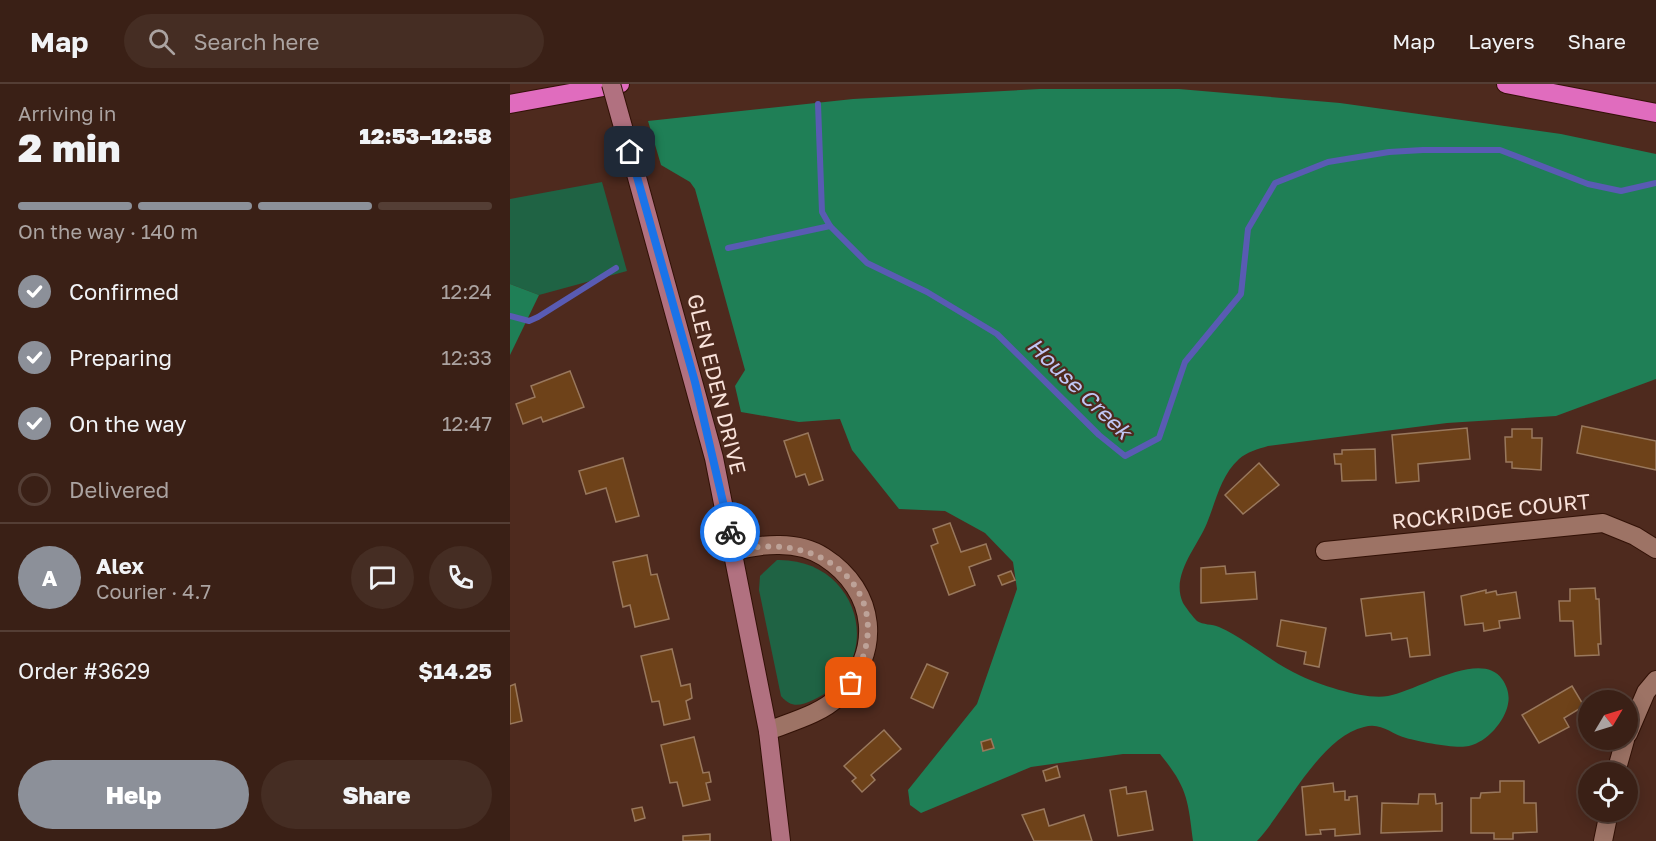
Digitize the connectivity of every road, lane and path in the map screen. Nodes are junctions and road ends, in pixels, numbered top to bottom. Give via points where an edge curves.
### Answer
1 (611, 84) edge
2 (620, 84) edge
3 (1506, 84) edge
4 (510, 104) edge
5 (1656, 112) edge
6 (1656, 549) edge
7 (734, 551) junction
8 (1325, 551) dead end
9 (1656, 680) edge
10 (1638, 711) edge
11 (768, 731) junction
12 (1607, 822) edge
13 (781, 841) edge
14 (1603, 841) edge

1 - 7 main road, GLEN EDEN DRIVE, bridge via 695,382
2 - 4 highway
3 - 5 highway
6 - 8 street, ROCKRIDGE COURT via 1603,523
7 - 11 main road, GLEN EDEN DRIVE
7 - 11 street via 759,545 822,555 849,578 866,609 869,639 862,666 851,683 836,700
9 - 10 street
11 - 13 main road, GLEN EDEN DRIVE
12 - 14 street

